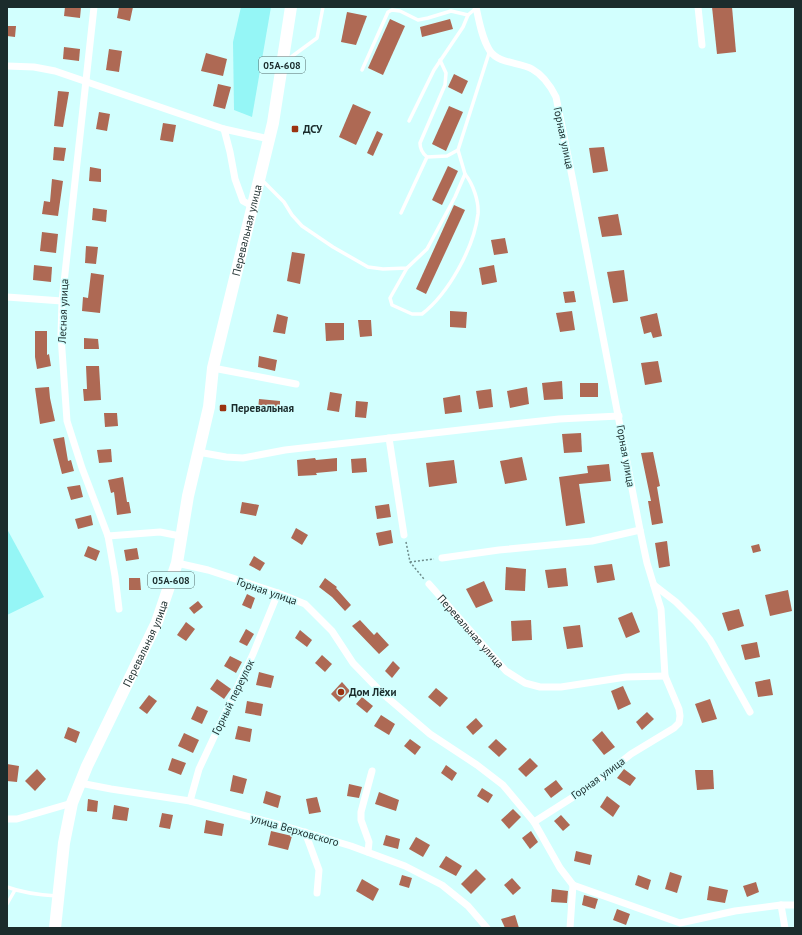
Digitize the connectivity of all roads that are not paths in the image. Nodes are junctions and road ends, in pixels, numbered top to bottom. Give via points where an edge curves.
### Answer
1 (94, 7) edge
2 (291, 7) edge
3 (323, 7) edge
4 (476, 7) edge
5 (698, 7) edge
6 (468, 15) junction
7 (702, 45) dead end
8 (490, 50) junction
9 (440, 60) junction
10 (282, 64) junction
11 (7, 66) edge
12 (362, 70) dead end
13 (84, 82) junction
14 (409, 121) dead end
15 (224, 129) junction
16 (269, 139) junction
17 (458, 150) junction
18 (427, 157) junction
19 (465, 174) junction
20 (260, 178) junction
21 (252, 206) junction
22 (401, 213) dead end
23 (407, 268) junction
24 (7, 297) edge
25 (62, 301) junction
26 (213, 368) junction
27 (296, 384) dead end
28 (619, 416) junction
29 (389, 438) junction
30 (198, 452) junction
31 (640, 530) junction
32 (404, 535) road end
33 (108, 536) junction
34 (180, 536) junction
35 (442, 558) road end
36 (177, 563) junction
37 (429, 584) road end
38 (654, 585) junction
39 (278, 593) junction
40 (119, 609) dead end
41 (665, 676) junction
42 (750, 712) dead end
43 (372, 771) dead end
44 (80, 783) junction
45 (190, 801) junction
46 (72, 803) junction
47 (7, 819) edge
48 (534, 822) junction
49 (305, 832) junction
50 (368, 852) junction
51 (573, 885) junction
52 (7, 887) edge
53 (15, 890) junction
54 (317, 893) dead end
55 (58, 896) junction
56 (7, 904) edge
57 (781, 905) junction
58 (795, 905) edge
59 (680, 926) edge
60 (54, 928) edge
61 (487, 928) edge
62 (570, 928) edge
63 (785, 928) edge

1 - 13 street, Лесная улица
2 - 10 highway, Перевальная улица / 05А-608
3 - 10 lane via 317,38
4 - 6 lane
4 - 8 street
5 - 7 street
6 - 9 lane via 463,27
6 - 12 lane via 451,11 418,20 400,11 388,12
8 - 17 lane
8 - 28 street, Горная улица via 500,58 533,69 541,75 556,97
9 - 14 lane
9 - 18 lane via 446,73 445,85 420,143 423,154
10 - 16 highway, Перевальная улица / 05А-608
11 - 13 street via 55,71
13 - 15 street
13 - 25 street, Лесная улица
15 - 16 street
15 - 21 street via 235,179 243,201
16 - 20 highway, Перевальная улица / 05А-608
17 - 18 lane via 446,156
17 - 19 lane
18 - 22 lane
19 - 23 lane via 427,249
19 - 23 lane via 471,181 476,198 478,213 474,236 454,278 431,308 422,314 412,314 392,305 390,298
20 - 21 highway, Перевальная улица / 05А-608
20 - 23 lane via 284,202 302,226 333,247 368,267
21 - 26 highway, Перевальная улица / 05А-608
24 - 25 street
25 - 33 street, Лесная улица via 61,336 67,421
26 - 27 street
26 - 30 highway, Перевальная улица / 05А-608 via 209,407
28 - 29 street
28 - 31 street, Горная улица
29 - 30 street via 285,450 243,458
29 - 32 street
30 - 34 highway, Перевальная улица / 05А-608
31 - 35 street via 592,541
31 - 38 street, Горная улица
33 - 34 street via 160,532
33 - 40 street, Лесная улица
34 - 36 highway, Перевальная улица / 05А-608
36 - 39 street, Горная улица via 208,570
36 - 44 highway, Перевальная улица / 05А-608 via 157,622
37 - 41 street, Перевальная улица via 506,671 525,683 540,687 561,687 626,677
38 - 41 street, Горная улица via 661,609
38 - 42 street via 676,602 710,640
39 - 45 street, Горный переулок via 253,654 199,769
39 - 48 street, Горная улица via 305,604 332,631 353,663 382,693 430,734 502,785
41 - 48 street, Горная улица via 679,709 679,723 632,754 592,785
43 - 50 street via 361,820 369,842
44 - 45 street, улица Верховского
44 - 46 highway, Перевальная улица / 05А-608
45 - 49 street, улица Верховского
46 - 47 street
46 - 55 highway, Перевальная улица / 05А-608
48 - 51 street, Горная улица via 560,868
49 - 50 street, улица Верховского
49 - 54 street via 319,870
50 - 61 street, улица Верховского via 405,866 442,885 468,906
51 - 59 street
51 - 62 street
52 - 53 lane
53 - 55 lane
53 - 56 lane
55 - 60 highway, Перевальная улица / 05А-608
57 - 58 street
57 - 59 street via 735,911
57 - 63 street

